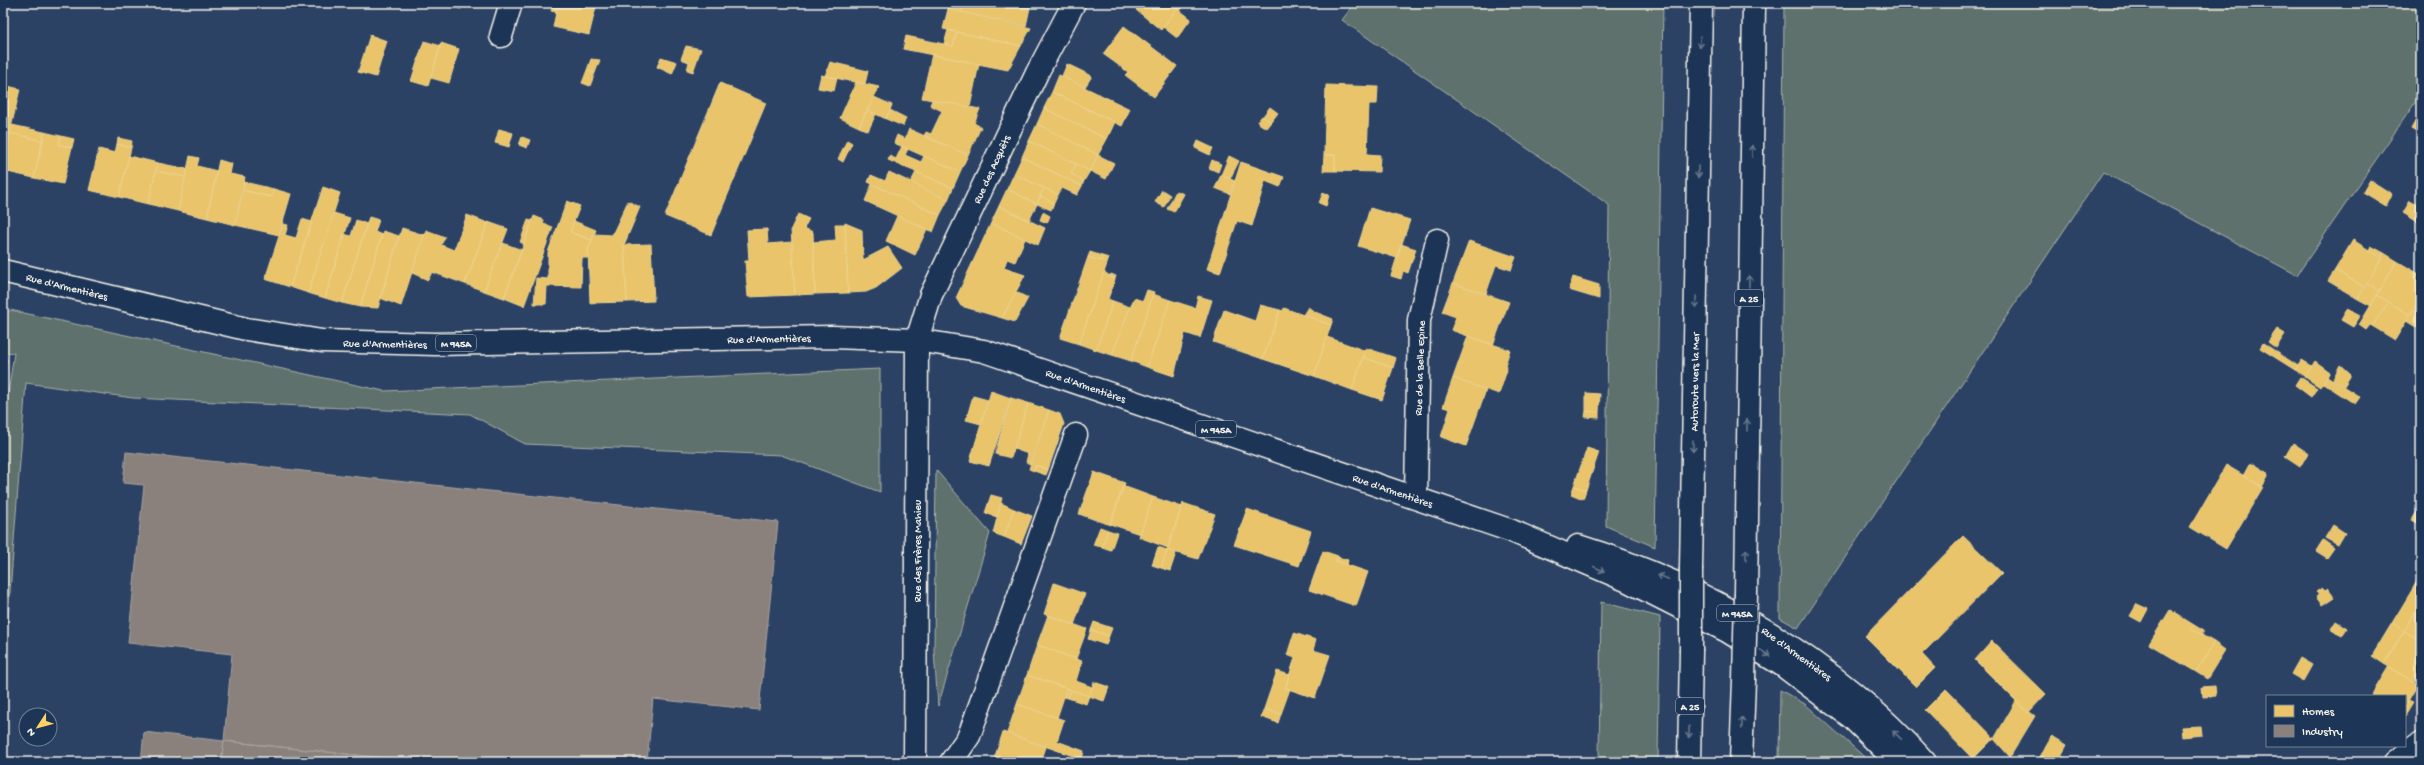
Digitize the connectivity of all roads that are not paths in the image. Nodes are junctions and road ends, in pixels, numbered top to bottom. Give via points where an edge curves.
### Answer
1 (511, 3) edge
2 (1074, 3) edge
3 (1701, 3) edge
4 (1754, 3) edge
5 (501, 36) dead end
6 (1437, 240) dead end
7 (3, 271) edge
8 (917, 340) junction
9 (1076, 435) dead end
10 (1416, 498) junction
11 (1512, 531) junction
12 (2421, 743) edge
13 (2421, 758) edge
14 (915, 762) edge
15 (950, 762) edge
16 (1689, 762) edge
17 (1741, 762) edge
18 (1897, 762) edge
19 (1925, 762) edge
20 (2395, 762) edge
21 (2420, 762) edge

1 - 5 main road
2 - 8 main road, Rue des Acquêts via 1037,73 931,295
3 -> 16 main road, Autoroute vers la Mer / A 25, bridge
17 -> 4 main road, A 25, bridge via 1746,594
6 - 10 main road, Rue de la Belle Epine via 1419,320
7 - 8 main road, Rue d'Armentières / M 945A via 240,327 322,341 436,344 832,337
8 - 10 main road, Rue d'Armentières / M 945A via 984,351
8 - 14 main road, Rue des Frères Mahieu
9 - 15 main road via 969,736
10 - 11 main road, Rue d'Armentières / M 945A
11 -> 18 main road, Rue d'Armentières / M 945A via 1647,590 1756,647 1835,704 1868,732
19 -> 11 main road, Rue d'Armentières / M 945A via 1884,721 1842,686 1794,649 1734,611 1683,585 1625,561 1574,545
12 - 20 main road
13 - 21 main road

